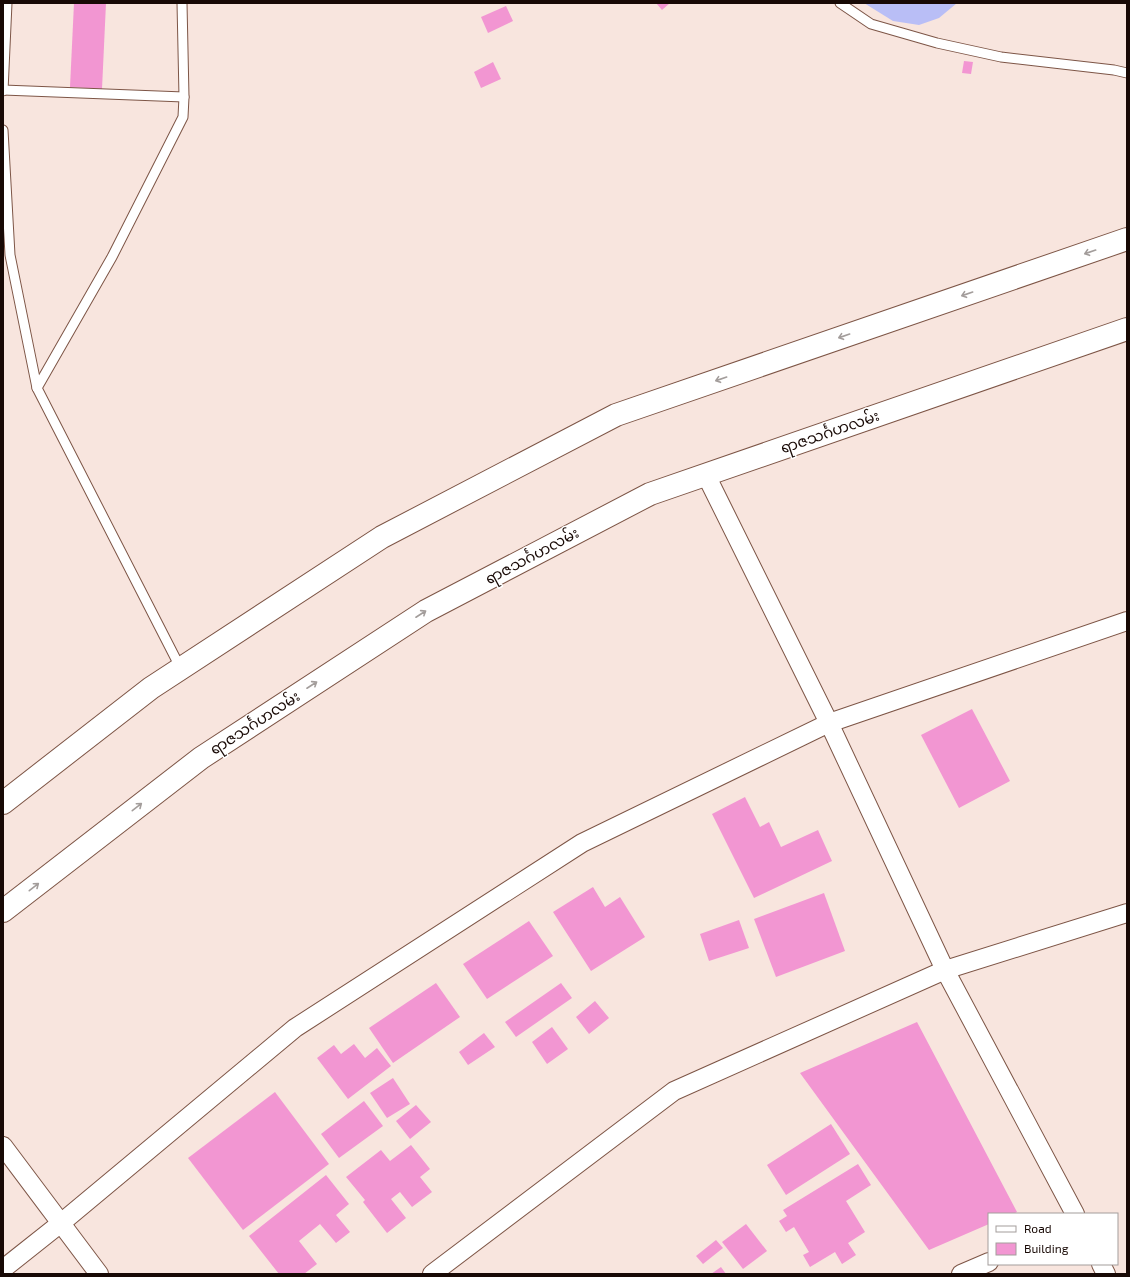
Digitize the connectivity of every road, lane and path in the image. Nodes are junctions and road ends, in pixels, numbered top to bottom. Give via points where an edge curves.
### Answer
1 (7, 3) edge
2 (182, 3) edge
3 (840, 3) edge
4 (1127, 73) edge
5 (3, 91) edge
6 (184, 97) junction
7 (3, 130) edge
8 (1127, 239) edge
9 (1127, 329) edge
10 (37, 388) junction
11 (706, 474) junction
12 (1127, 621) edge
13 (181, 669) junction
14 (829, 723) junction
15 (3, 803) edge
16 (3, 911) edge
17 (1127, 913) edge
18 (945, 970) junction
19 (3, 1146) edge
20 (1074, 1213) edge
21 (61, 1223) junction
22 (988, 1262) edge
23 (1102, 1265) edge
24 (3, 1269) edge
25 (99, 1274) edge
26 (432, 1274) edge
27 (961, 1274) edge
28 (1106, 1274) edge

1 - 5 lane
2 - 6 lane
3 - 4 lane via 871,24 936,43 1001,58
5 - 6 lane
6 - 10 lane via 183,117 112,258
7 - 10 lane via 10,255
8 -> 13 main road via 616,415 382,537
9 - 11 main road, ရာဇသင်္ဂဟလမ်း
10 - 13 lane
11 - 14 street
16 -> 11 main road, ရာဇသင်္ဂဟလမ်း via 201,758 426,611 650,494
12 - 14 street
13 - 15 main road via 151,688
14 - 18 street
14 - 21 street via 582,843 295,1028
17 - 18 street
18 - 20 street
18 - 26 street via 674,1091
19 - 21 street
21 - 24 street
21 - 25 street
22 - 27 street
23 - 28 street

